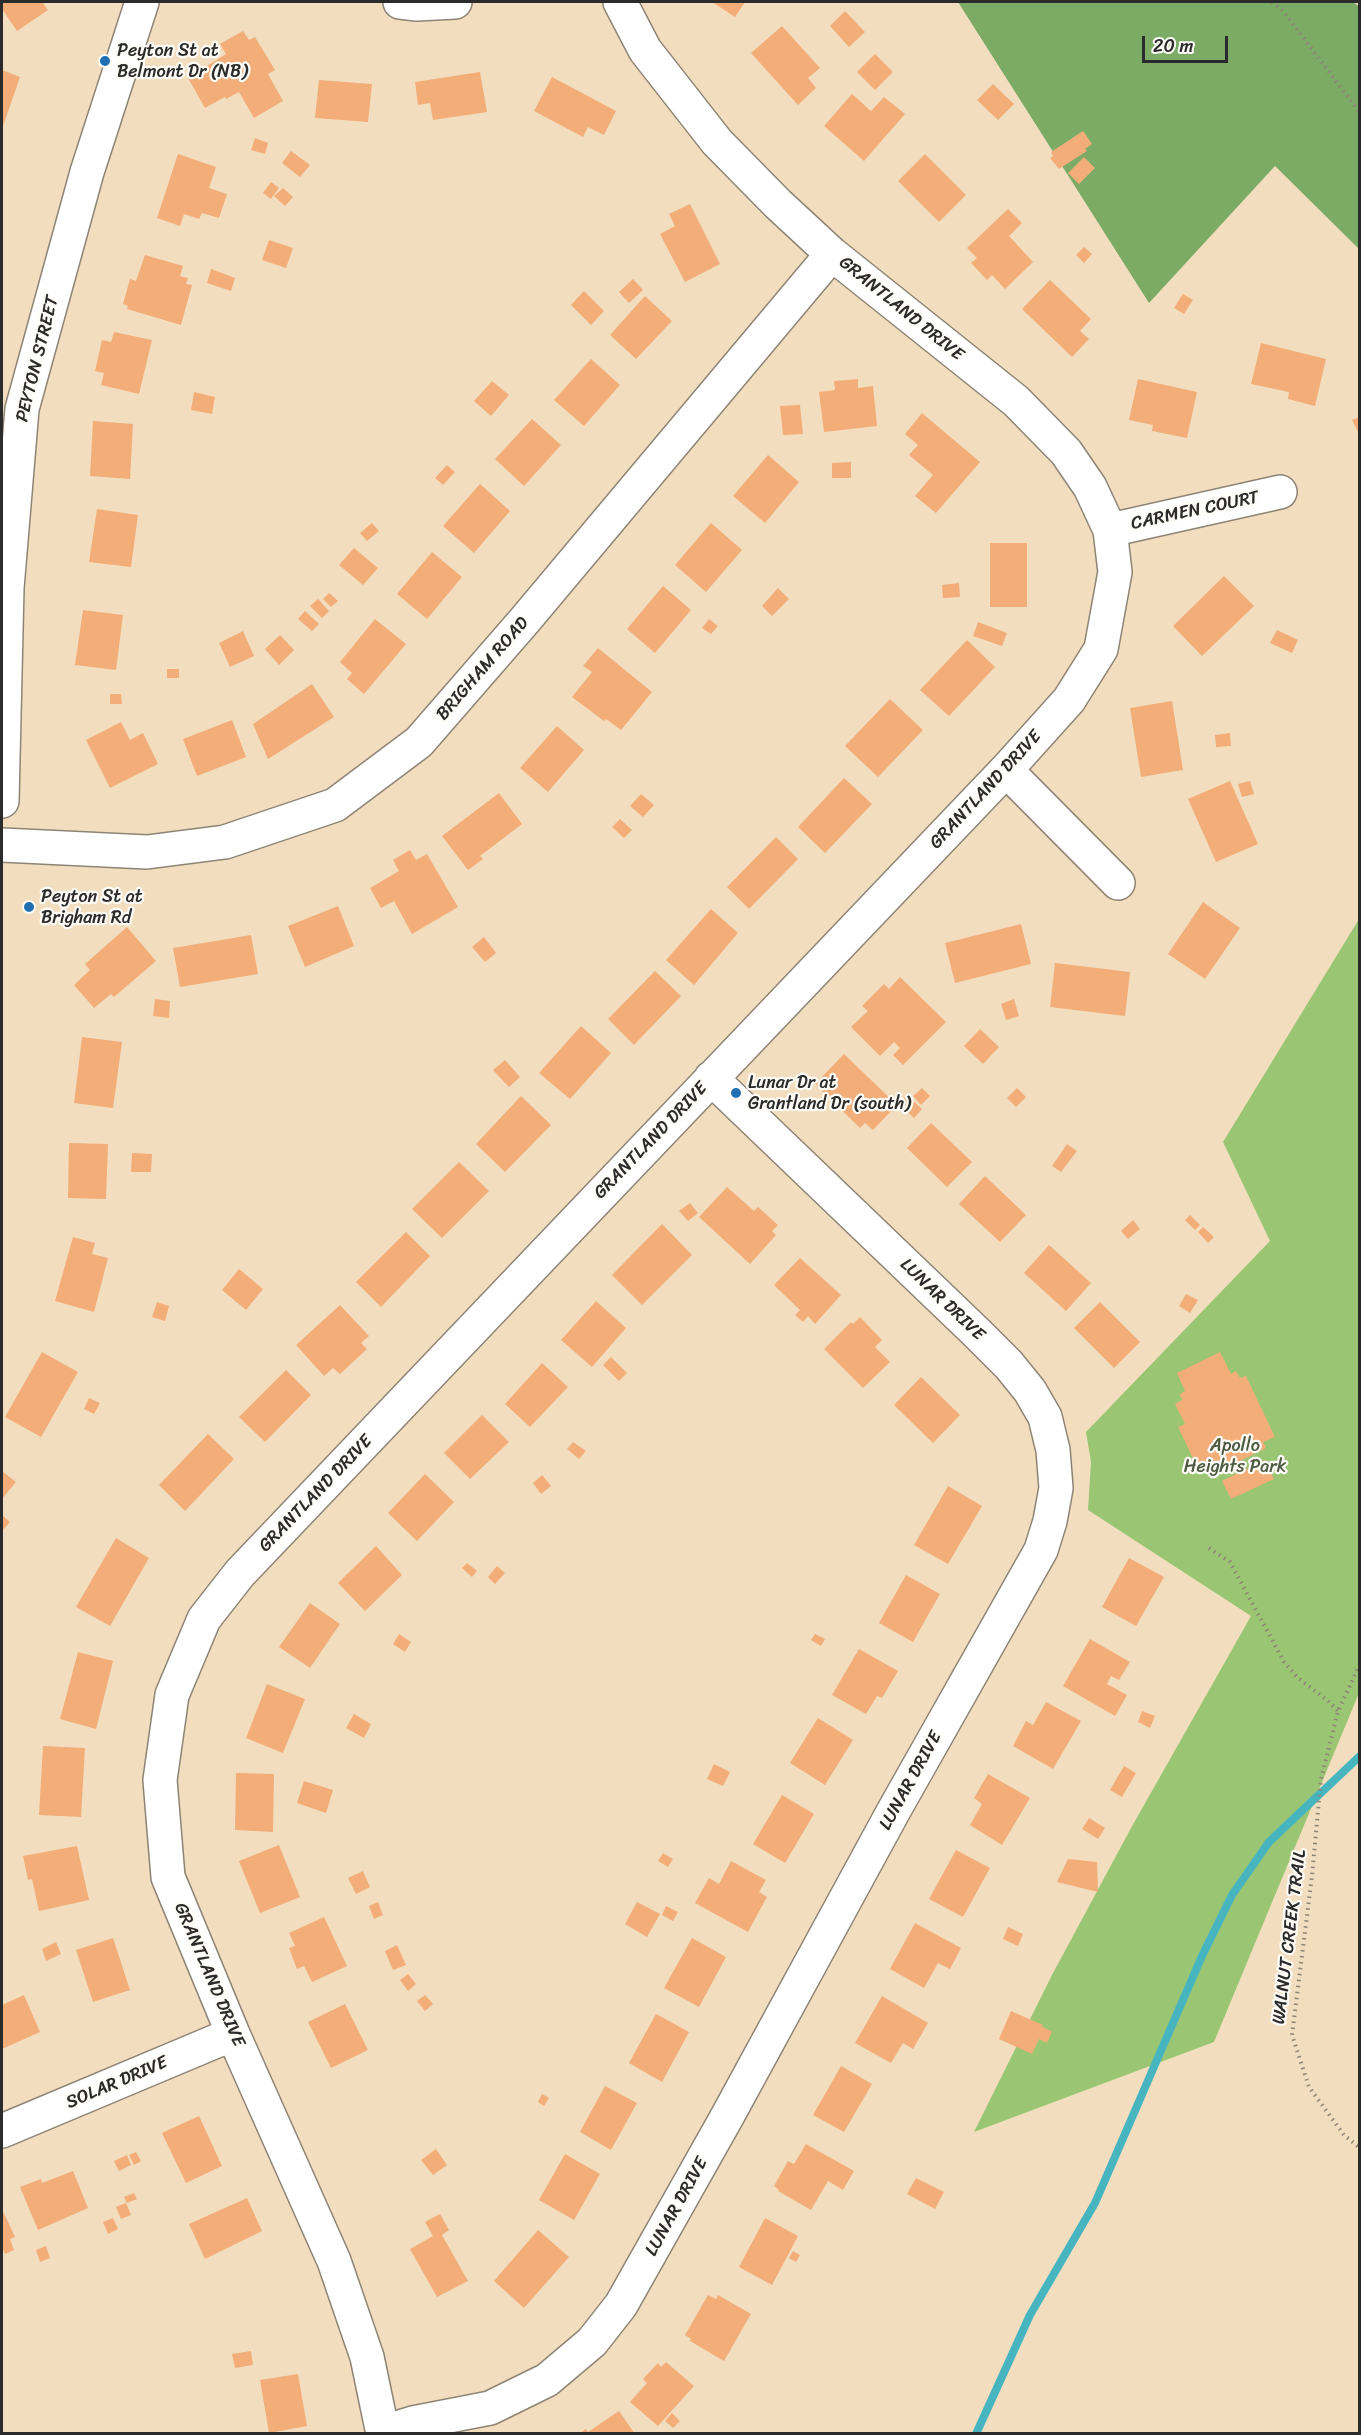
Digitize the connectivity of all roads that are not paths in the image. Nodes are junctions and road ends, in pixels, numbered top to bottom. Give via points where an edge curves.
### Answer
1 (142, 2) edge
2 (400, 2) edge
3 (454, 2) edge
4 (620, 2) edge
5 (832, 254) junction
6 (1280, 492) dead end
7 (1110, 530) junction
8 (1006, 770) junction
9 (2, 801) edge
10 (2, 845) edge
11 (1118, 883) dead end
12 (711, 1078) junction
13 (233, 2034) junction
14 (2, 2131) edge
15 (383, 2433) edge

1 - 9 street, PEYTON STREET via 87,172 22,409 7,588
2 - 3 street
4 - 5 street, GRANTLAND DRIVE via 645,50 717,142
5 - 7 street, GRANTLAND DRIVE via 1016,401 1066,452 1090,487
5 - 10 street, BRIGHAM ROAD via 419,742 335,805 225,842 147,852
6 - 7 street, CARMEN COURT
7 - 8 street, GRANTLAND DRIVE via 1115,572 1101,649 1069,700
8 - 11 street
8 - 12 street, GRANTLAND DRIVE
12 - 13 street, GRANTLAND DRIVE via 240,1573 204,1619 172,1695 160,1780 168,1877
12 - 15 street, LUNAR DRIVE via 977,1333 1030,1391 1045,1417 1053,1450 1056,1488 1050,1521 1041,1550 621,2305 592,2342 547,2380 490,2408
13 - 14 street, SOLAR DRIVE
13 - 15 street, GRANTLAND DRIVE via 334,2261 367,2357

